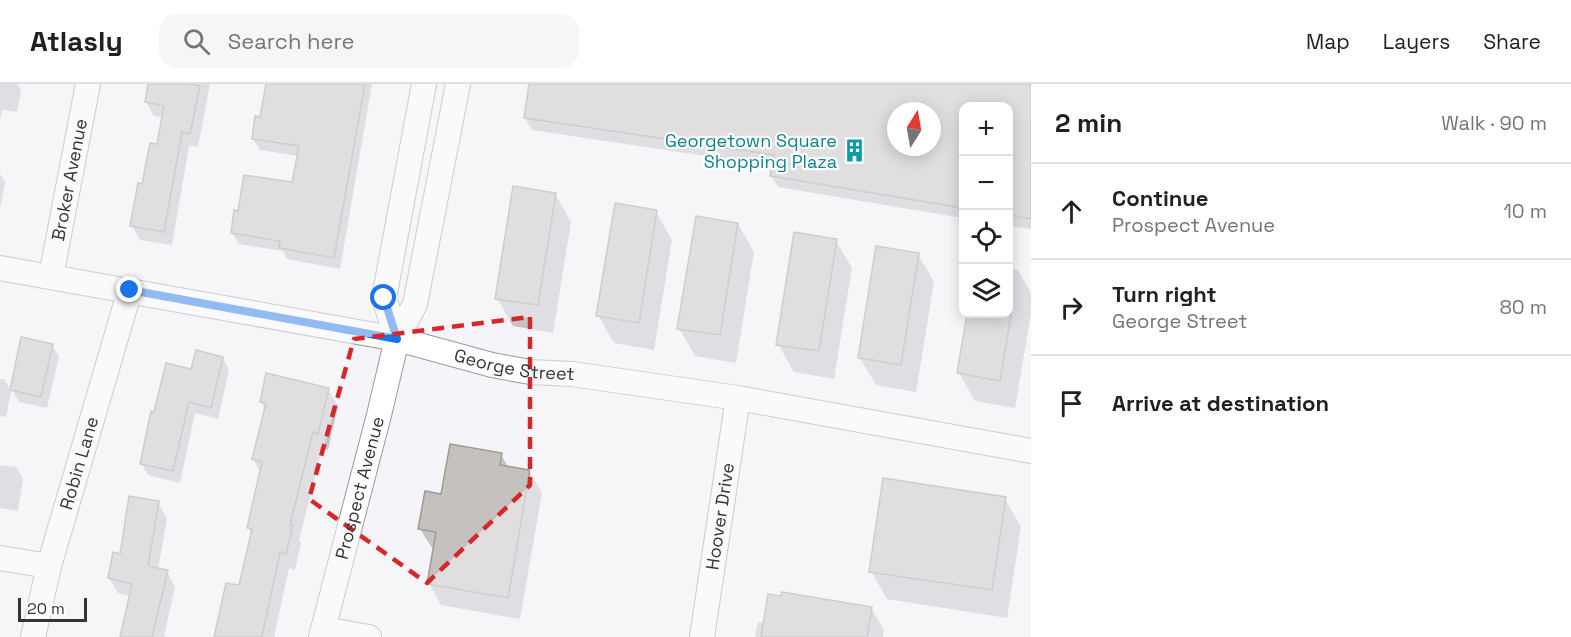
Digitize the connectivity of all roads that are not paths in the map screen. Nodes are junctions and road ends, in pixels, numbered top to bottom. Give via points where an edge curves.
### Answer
1 (88, 84) edge
2 (424, 84) edge
3 (458, 84) edge
4 (0, 268) edge
5 (51, 276) junction
6 (130, 290) junction
7 (397, 339) junction
8 (738, 398) junction
9 (1031, 452) edge
10 (0, 558) edge
11 (49, 566) junction
12 (322, 633) edge
13 (33, 637) edge
14 (369, 637) edge
15 (702, 637) edge

1 - 5 street, Broker Avenue
2 - 7 street via 384,298
3 - 7 street, Prospect Avenue via 415,304
4 - 5 street, George Street
5 - 6 street, George Street
6 - 7 street, George Street
6 - 11 street, Robin Lane
7 - 8 street, George Street via 530,372 572,374
7 - 12 street, Prospect Avenue
8 - 9 street, George Street
8 - 15 street, Hoover Drive
10 - 11 street
11 - 13 street, Robin Lane
12 - 14 street

